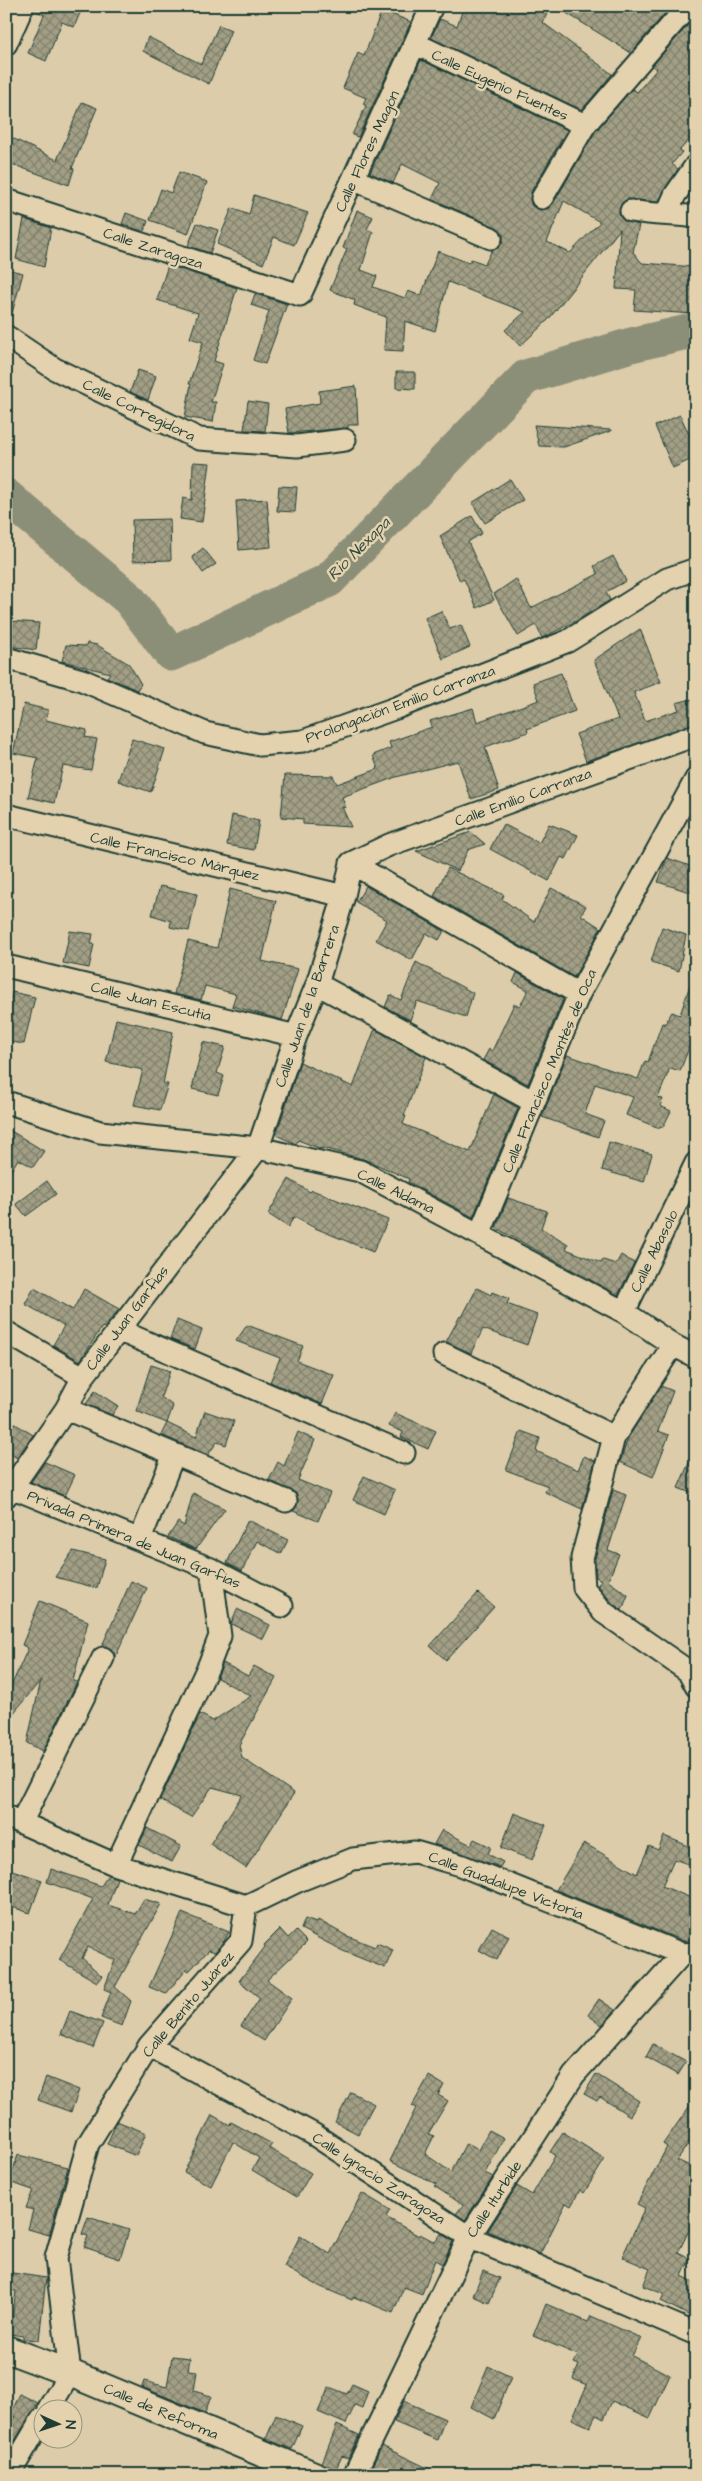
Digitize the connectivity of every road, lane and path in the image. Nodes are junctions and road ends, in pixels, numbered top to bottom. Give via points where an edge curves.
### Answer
1 (23, 6) edge
2 (432, 6) edge
3 (688, 6) edge
4 (6, 44) edge
5 (416, 44) junction
6 (585, 125) junction
7 (696, 165) edge
8 (355, 180) junction
9 (542, 198) dead end
10 (6, 200) edge
11 (631, 211) dead end
12 (668, 213) junction
13 (696, 217) edge
14 (491, 238) dead end
15 (300, 295) joint
16 (6, 336) edge
17 (345, 440) dead end
18 (696, 569) edge
19 (6, 658) edge
20 (696, 736) edge
21 (696, 779) edge
22 (6, 815) edge
23 (351, 863) junction
24 (344, 896) junction
25 (6, 966) edge
26 (317, 984) junction
27 (579, 994) junction
28 (296, 1036) junction
29 (6, 1102) edge
30 (534, 1102) junction
31 (258, 1148) junction
32 (696, 1163) edge
33 (480, 1233) junction
34 (624, 1312) junction
35 (118, 1330) junction
36 (6, 1332) edge
37 (673, 1345) junction
38 (444, 1354) dead end
39 (696, 1357) edge
40 (83, 1377) junction
41 (66, 1409) junction
42 (614, 1437) junction
43 (404, 1453) dead end
44 (174, 1454) junction
45 (9, 1491) edge
46 (286, 1501) dead end
47 (140, 1540) junction
48 (210, 1569) junction
49 (282, 1606) dead end
50 (103, 1658) dead end
51 (696, 1686) edge
52 (14, 1820) edge
53 (116, 1865) junction
54 (246, 1906) junction
55 (689, 1953) edge
56 (149, 2046) junction
57 (469, 2237) junction
58 (696, 2334) edge
59 (6, 2349) edge
60 (70, 2373) junction
61 (55, 2398) edge
62 (32, 2436) edge
63 (9, 2475) edge
64 (314, 2475) edge
65 (354, 2475) edge

1 - 4 street
2 - 5 street, Calle Flores Magón
3 - 6 street
5 - 6 street, Calle Eugenio Fuentes
5 - 8 street, Calle Flores Magón
6 - 9 street
7 - 12 street via 674,195
8 - 14 street
8 - 15 street, Calle Flores Magón
10 - 15 street, Calle Zaragoza
11 - 12 street via 650,215
12 - 13 street
16 - 17 street, Calle Corregidora via 54,369 199,439 298,446
18 - 19 street, Prolongación Emilio Carranza via 667,579 568,641 303,741 260,745 205,733 82,680
20 - 23 street, Calle Emilio Carranza via 389,845
21 - 27 street, Calle Francisco Montés de Oca
22 - 24 street, Calle Francisco Márquez
23 - 24 street, Calle Juan de la Barrera
23 - 27 street
24 - 26 street, Calle Juan de la Barrera
25 - 28 street, Calle Juan Escutia
26 - 28 street, Calle Juan de la Barrera
26 - 30 street
27 - 30 street, Calle Francisco Montés de Oca
28 - 31 street, Calle Juan de la Barrera
29 - 31 street, Calle Aldama via 100,1132
30 - 33 street, Calle Francisco Montés de Oca
31 - 33 street, Calle Aldama via 360,1171
31 - 35 street, Calle Juan Garfias
32 - 34 street, Calle Abasolo
33 - 34 street, Calle Aldama
34 - 37 street, Calle Aldama
35 - 40 street, Calle Juan Garfias
35 - 43 street
36 - 40 street
37 - 39 street, Calle Aldama
37 - 42 street
38 - 42 street
40 - 41 street, Calle Juan Garfias
41 - 44 street
41 - 45 street, Calle Juan Garfias
42 - 51 street via 582,1558 584,1588 603,1612 688,1670
44 - 46 street
44 - 47 street
45 - 47 street, Privada Primera de Juan Garfias
47 - 48 street, Privada Primera de Juan Garfias
48 - 49 street, Privada Primera de Juan Garfias
48 - 53 street via 220,1636
50 - 52 street
52 - 53 street
53 - 54 street
54 - 55 street, Calle Guadalupe Victoria via 353,1859 415,1852 460,1865
54 - 56 street, Calle Benito Juárez via 241,1941
55 - 57 street, Calle Iturbide via 574,2075
56 - 57 street, Calle Ignacio Zaragoza via 313,2134
56 - 60 street, Calle Benito Juárez via 88,2144 56,2258
57 - 58 street, Calle Ignacio Zaragoza
57 - 65 street, Calle Iturbide
59 - 60 main road, Calle de Reforma
60 - 61 street
60 - 64 main road, Calle de Reforma
62 - 63 street

